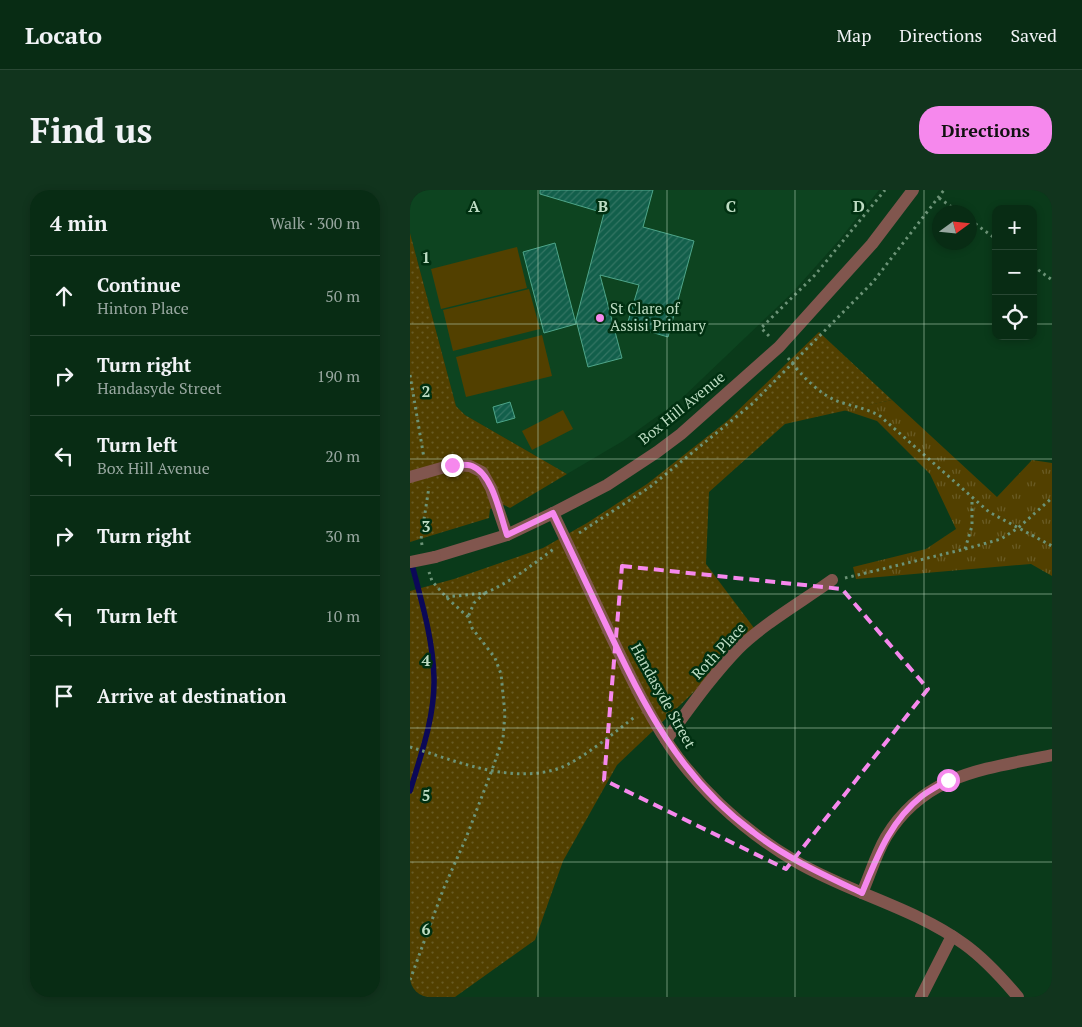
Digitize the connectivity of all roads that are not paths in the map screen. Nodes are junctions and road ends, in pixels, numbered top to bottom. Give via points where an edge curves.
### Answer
1 (912, 190) edge
2 (410, 477) edge
3 (553, 513) junction
4 (507, 535) junction
5 (410, 562) edge
6 (832, 580) road end
7 (666, 740) junction
8 (1052, 756) edge
9 (862, 893) junction
10 (952, 936) junction
11 (921, 997) edge
12 (1018, 997) edge

1 - 3 street, Box Hill Avenue via 872,244 779,347 657,452
2 - 4 street via 452,465 470,466 482,472
3 - 4 street, Box Hill Avenue
3 - 7 street, Handasyde Street via 635,686
4 - 5 street, Box Hill Avenue, bridge via 431,560
6 - 7 street, Roth Place via 755,634 739,649
7 - 9 street, Handasyde Street via 713,798 752,832 795,861
8 - 9 street via 978,770 948,780 922,796 901,815 885,838
9 - 10 street, Handasyde Street
10 - 11 street
10 - 12 street, Handasyde Street via 1000,976

